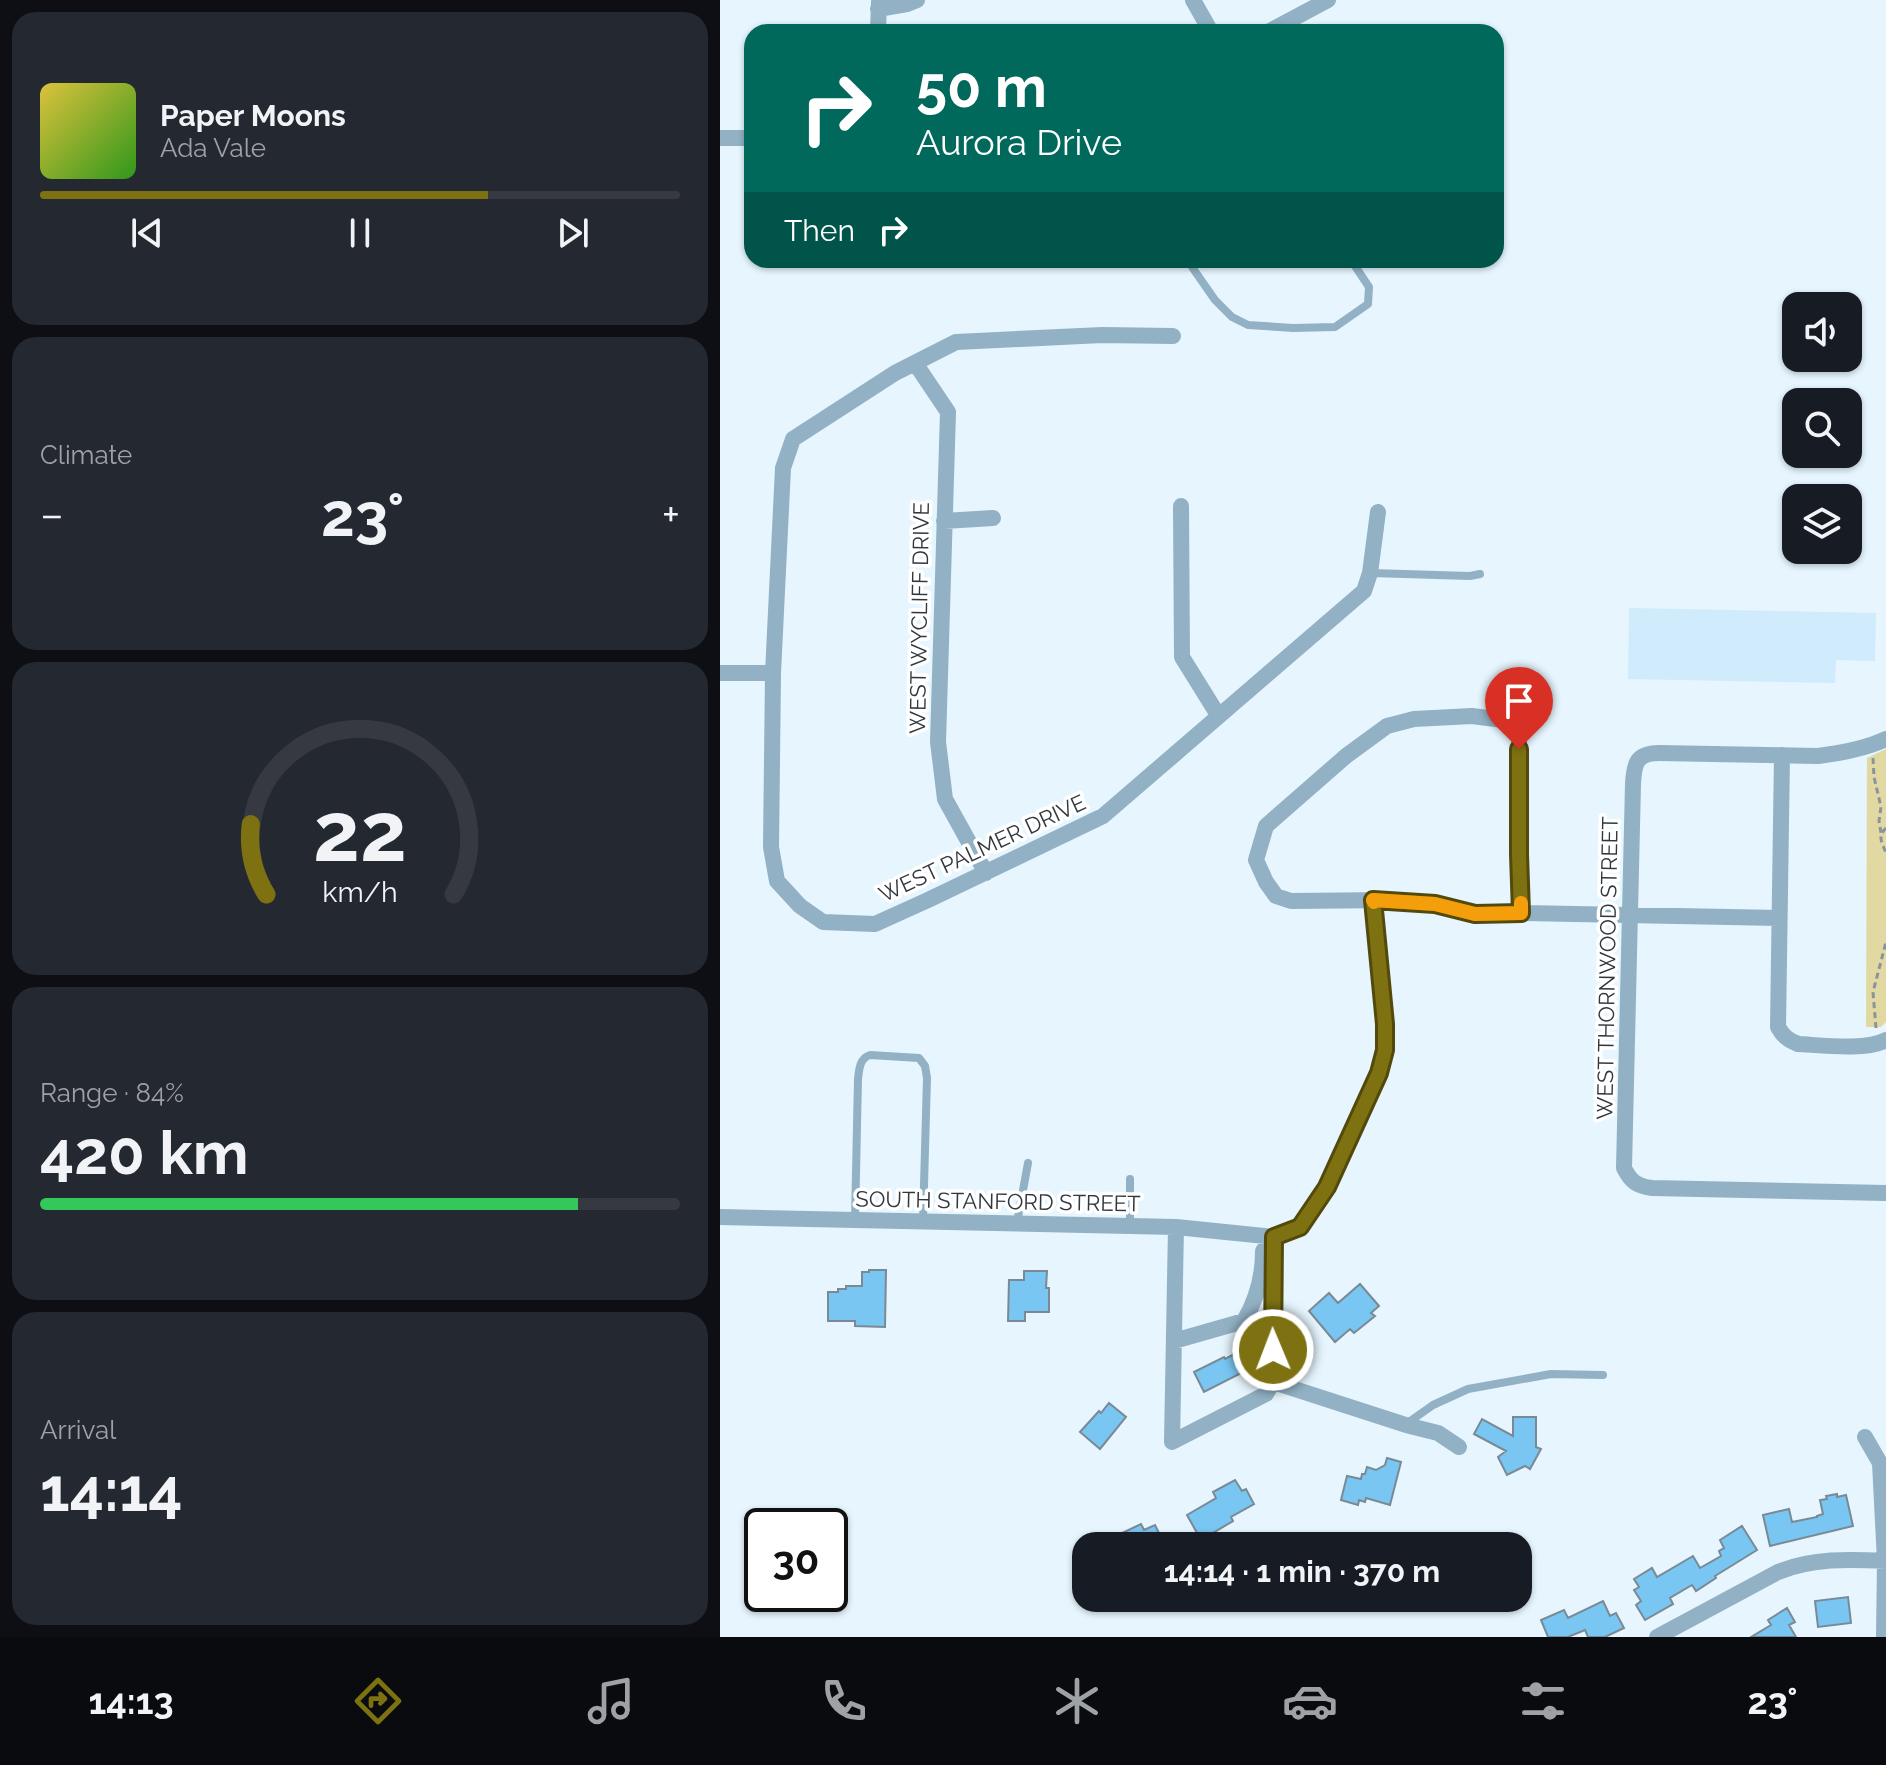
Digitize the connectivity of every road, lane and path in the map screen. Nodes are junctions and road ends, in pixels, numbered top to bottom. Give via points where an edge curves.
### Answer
1 (917, 0) edge
2 (1193, 0) edge
3 (1328, 0) edge
4 (879, 4) edge
5 (878, 24) edge
6 (1206, 24) edge
7 (1283, 24) edge
8 (720, 138) edge
9 (744, 138) edge
10 (1193, 268) edge
11 (1356, 268) edge
12 (1173, 336) dead end
13 (915, 363) junction
14 (1181, 506) dead end
15 (1378, 512) dead end
16 (993, 518) dead end
17 (944, 521) junction
18 (1370, 573) junction
19 (1480, 574) dead end
20 (720, 673) edge
21 (773, 673) junction
22 (1218, 715) junction
23 (1886, 739) edge
24 (1870, 745) junction
25 (1782, 755) junction
26 (1886, 828) edge
27 (1881, 833) junction
28 (1886, 853) edge
29 (986, 873) junction
30 (1373, 900) junction
31 (1521, 913) junction
32 (1631, 916) junction
33 (1779, 918) junction
34 (1886, 942) edge
35 (1881, 1042) edge
36 (1028, 1163) dead end
37 (1130, 1179) dead end
38 (1886, 1193) edge
39 (720, 1217) edge
40 (855, 1220) junction
41 (923, 1221) junction
42 (1017, 1223) junction
43 (1130, 1225) junction
44 (1176, 1227) junction
45 (1274, 1237) junction
46 (1174, 1341) junction
47 (1603, 1375) dead end
48 (1273, 1382) junction
49 (1406, 1425) junction
50 (1865, 1437) dead end
51 (1459, 1447) dead end
52 (1885, 1561) edge
53 (1657, 1637) edge
54 (1884, 1637) edge

1 - 4 street
2 - 6 street
3 - 7 street
4 - 5 street
8 - 9 street
10 - 11 lane via 1232,317 1248,325 1293,328 1335,327 1368,304 1369,287
12 - 13 street, WEST PALMER DRIVE via 956,342
13 - 17 street, WEST WYCLIFF DRIVE via 948,412
13 - 21 street, WEST PALMER DRIVE via 793,439 783,468
14 - 22 street via 1182,657
15 - 18 street, WEST PALMER DRIVE
16 - 17 street
17 - 29 street, WEST WYCLIFF DRIVE via 938,742 945,799
18 - 19 lane
18 - 22 street, WEST PALMER DRIVE via 1364,591
20 - 21 street
21 - 29 street, WEST PALMER DRIVE via 771,847 777,881 800,906 823,922 875,924
22 - 29 street, WEST PALMER DRIVE via 1103,816
23 - 24 street
24 - 25 street via 1818,756
24 - 27 path
25 - 32 street, WEST THORNWOOD STREET via 1640,757 1634,769
25 - 33 street
26 - 27 path
27 - 28 path
30 - 31 street via 1435,904 1475,914
30 - 31 street via 1291,901 1276,896 1256,860 1266,826 1387,726 1472,716 1519,722
30 - 45 street via 1385,1024 1379,1073 1327,1187 1300,1227
31 - 32 street
32 - 33 street
32 - 38 street, WEST THORNWOOD STREET via 1624,1168 1630,1180 1652,1188
33 - 35 street via 1777,1018 1783,1035 1798,1044
34 - 35 path via 1873,992
36 - 42 lane
37 - 43 lane
39 - 40 street, SOUTH STANFORD STREET
40 - 41 street, SOUTH STANFORD STREET
40 - 41 lane via 858,1079 862,1061 870,1055 919,1058 925,1066
41 - 42 street, SOUTH STANFORD STREET
42 - 43 street, SOUTH STANFORD STREET
43 - 44 street, SOUTH STANFORD STREET
44 - 45 street, SOUTH STANFORD STREET
44 - 46 street
45 - 46 street via 1263,1251 1256,1298 1244,1321
45 - 48 street
46 - 48 street via 1172,1442 1266,1394
47 - 49 lane via 1551,1374 1468,1389
48 - 49 street
49 - 51 street via 1438,1433
50 - 52 street via 1880,1463
52 - 53 street via 1844,1558 1792,1566
52 - 54 street

